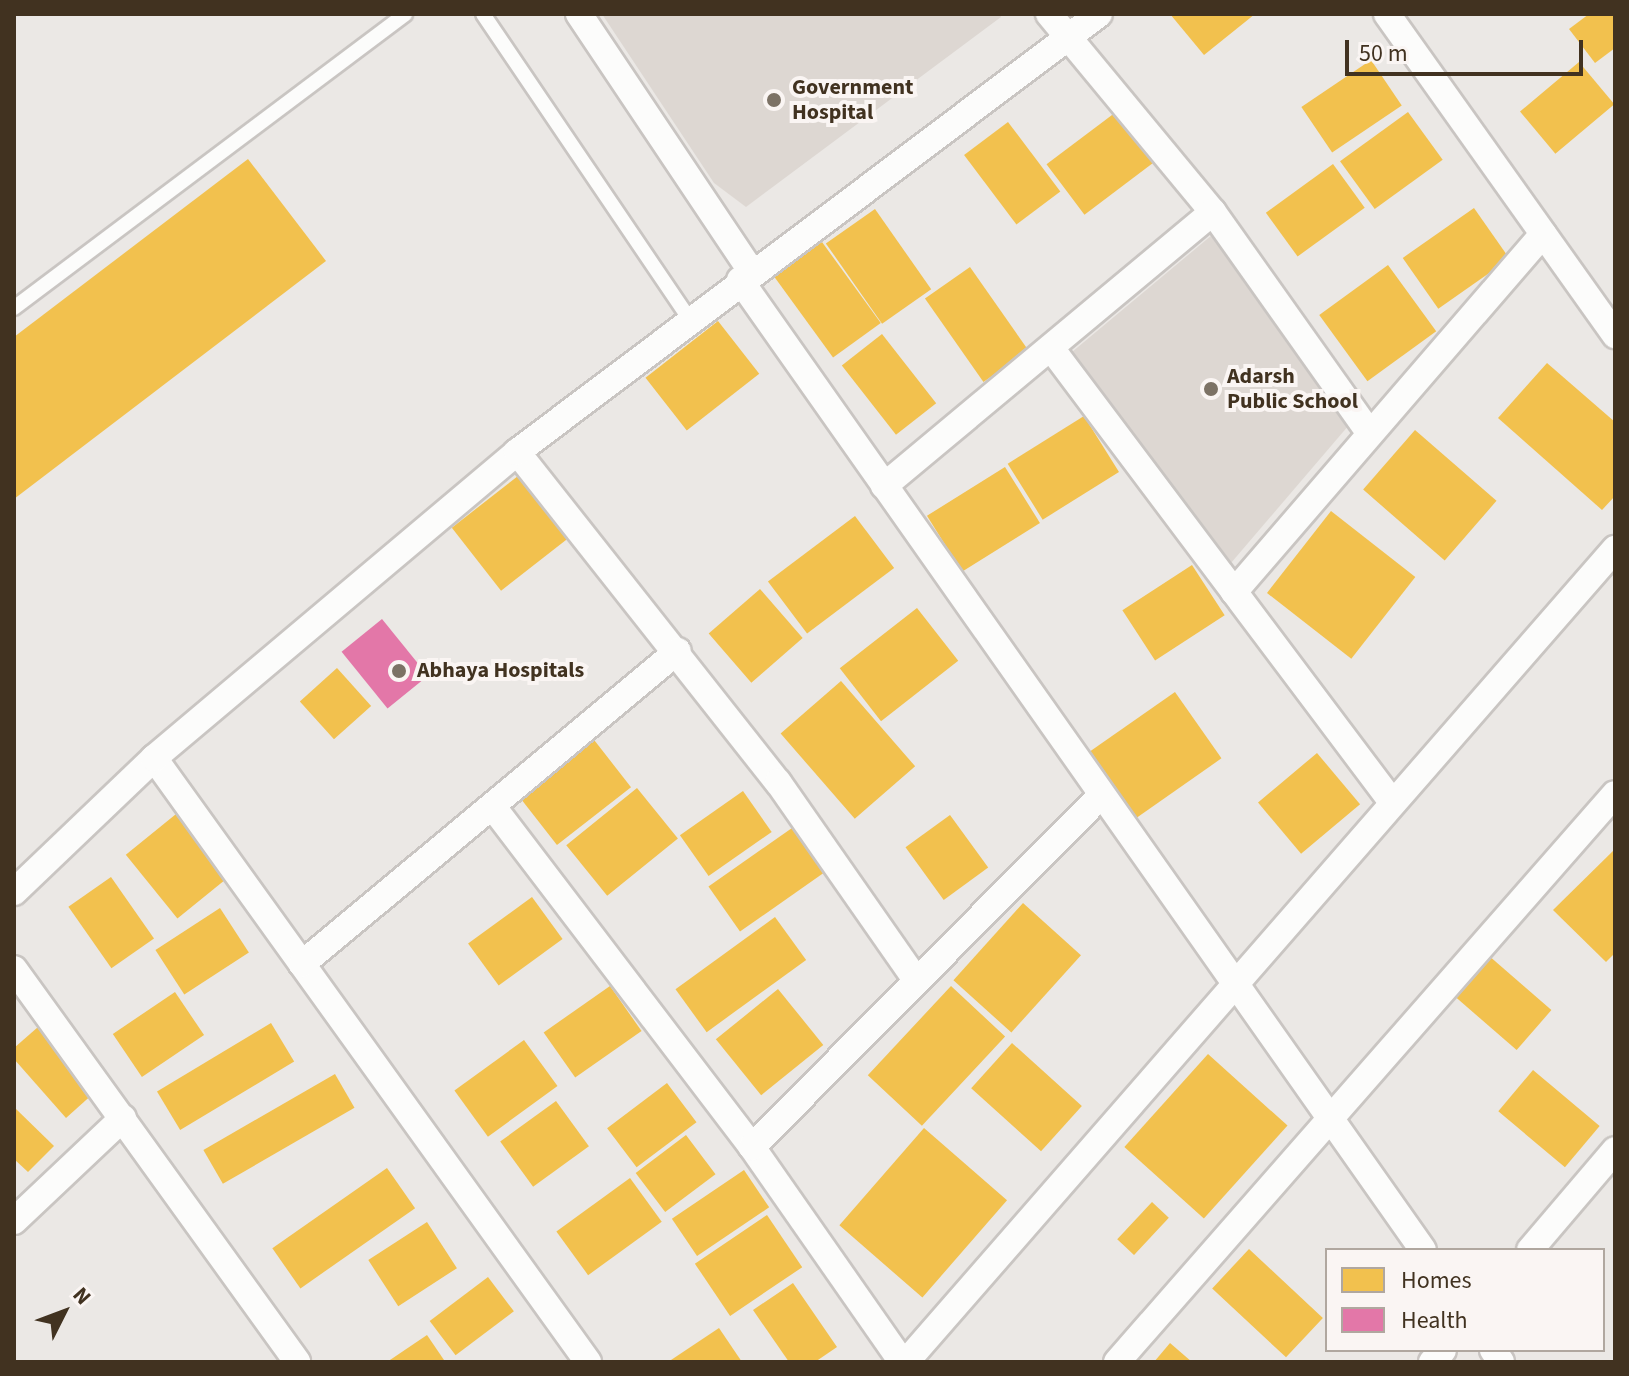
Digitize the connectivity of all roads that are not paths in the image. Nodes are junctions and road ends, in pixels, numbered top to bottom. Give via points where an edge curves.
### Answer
1 (405, 14) edge
2 (483, 14) edge
3 (579, 14) edge
4 (1049, 14) edge
5 (1099, 14) edge
6 (1387, 14) edge
7 (1067, 36) junction
8 (1213, 212) junction
9 (1543, 234) junction
10 (746, 275) junction
11 (14, 308) edge
12 (688, 317) junction
13 (1615, 335) edge
14 (1051, 348) junction
15 (1368, 431) junction
16 (517, 452) junction
17 (884, 486) junction
18 (1615, 549) edge
19 (1234, 592) junction
20 (678, 651) junction
21 (154, 758) junction
22 (1615, 794) edge
23 (1102, 795) junction
24 (1392, 802) junction
25 (493, 807) junction
26 (14, 892) edge
27 (302, 964) junction
28 (14, 969) edge
29 (916, 980) junction
30 (1235, 985) junction
31 (123, 1118) junction
32 (1331, 1121) junction
33 (752, 1147) junction
34 (1615, 1150) edge
35 (14, 1221) edge
36 (1422, 1248) edge
37 (1532, 1248) edge
38 (297, 1362) edge
39 (588, 1362) edge
40 (904, 1362) edge
41 (1117, 1362) edge

1 - 11 lane
2 - 12 lane
3 - 10 street
4 - 7 street
5 - 7 street
6 - 9 street
7 - 8 street
7 - 10 street
8 - 14 street
8 - 15 street
9 - 13 street
9 - 15 street
10 - 12 street
10 - 17 street
12 - 16 street
14 - 17 street
14 - 19 street
15 - 19 street
16 - 20 street
16 - 21 street
17 - 23 street
18 - 24 street
19 - 24 street
20 - 25 street
20 - 29 street
21 - 26 street
21 - 27 street
22 - 32 street
23 - 29 street
23 - 30 street
24 - 30 street
25 - 27 street
25 - 33 street
27 - 39 street
28 - 31 street
29 - 33 street
30 - 32 street
30 - 40 street
31 - 35 street
31 - 38 street
32 - 36 street
32 - 41 street
33 - 40 street
34 - 37 street

